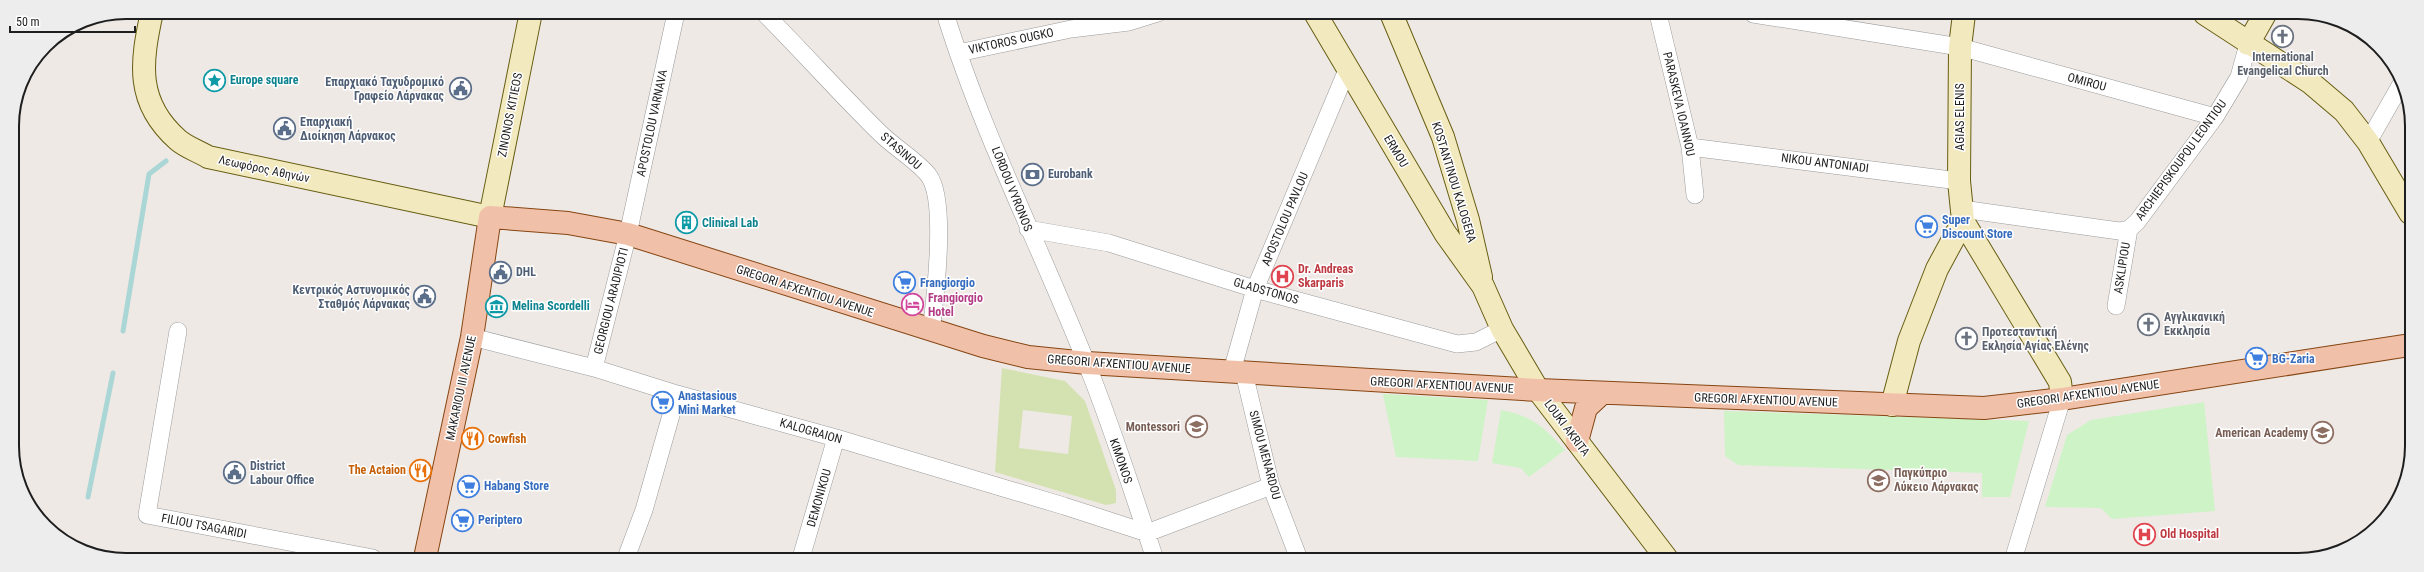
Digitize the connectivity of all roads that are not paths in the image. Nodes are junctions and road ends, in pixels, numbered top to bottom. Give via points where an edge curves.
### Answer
1 (150, 19) edge
2 (530, 19) edge
3 (675, 19) edge
4 (770, 19) edge
5 (947, 19) edge
6 (1139, 19) edge
7 (1318, 19) edge
8 (1394, 19) edge
9 (1659, 19) edge
10 (1784, 19) edge
11 (1963, 19) edge
12 (2212, 19) edge
13 (2262, 19) edge
14 (2248, 44) junction
15 (1960, 47) junction
16 (958, 53) junction
17 (1347, 70) junction
18 (2398, 89) edge
19 (2215, 117) junction
20 (2368, 142) junction
21 (1690, 147) junction
22 (1960, 181) junction
23 (1696, 195) dead end
24 (2405, 205) edge
25 (1962, 215) junction
26 (490, 217) junction
27 (1468, 220) junction
28 (1028, 229) junction
29 (2129, 229) junction
30 (1445, 233) junction
31 (628, 234) junction
32 (1483, 286) junction
33 (1255, 289) junction
34 (2116, 306) dead end
35 (1502, 329) junction
36 (178, 331) dead end
37 (931, 331) junction
38 (472, 337) junction
39 (2405, 346) edge
40 (1087, 363) junction
41 (594, 368) junction
42 (1238, 372) junction
43 (1538, 390) junction
44 (1602, 393) junction
45 (677, 394) junction
46 (2062, 399) junction
47 (1892, 405) junction
48 (836, 438) junction
49 (1577, 441) junction
50 (1271, 486) junction
51 (1147, 533) junction
52 (347, 553) edge
53 (426, 553) edge
54 (628, 553) edge
55 (803, 553) edge
56 (1153, 553) edge
57 (1297, 553) edge
58 (1662, 553) edge
59 (2015, 553) edge

1 - 26 street, Λεωφόρος Αθηνών via 143,53 144,84 150,104 179,140 208,157
2 - 26 street, ZINONOS KITIEOS
3 - 31 street, APOSTOLOU VARNAVA
4 - 37 street, STASINOU via 842,96 884,137 930,176 937,200 939,272
5 - 16 street, LORDOU VYRONOS
6 - 16 street, VIKTOROS OUGKO via 1071,29
7 - 17 street, ERMOU
8 - 27 street, KOSTANTINOU KALOGERA via 1443,137
9 - 21 street, PARASKEVA IOANNOU
10 - 15 street, OMIROU
11 - 15 street, AGIAS ELENIS
12 - 14 street
13 - 14 street
14 - 19 street, ARCHIEPISKOUPOU LEONTIOU via 2239,77
14 - 20 street via 2311,83 2344,111
15 - 19 street, OMIROU
15 - 22 street, AGIAS ELENIS
16 - 28 street, LORDOU VYRONOS
17 - 30 street, ERMOU
17 - 33 street, APOSTOLOU PAVLOU
18 - 20 street
19 - 29 street, ARCHIEPISKOUPOU LEONTIOU via 2137,222
20 - 24 street
21 - 22 street, NIKOU ANTONIADI
21 - 23 street, PARASKEVA IOANNOU
22 - 25 street, AGIAS ELENIS
25 - 29 street, ARCHIEPISKOUPOU LEONTIOU via 2119,231
25 - 46 street, AGIAS ELENIS via 2060,382
25 - 47 street via 1937,269 1909,341
26 - 31 main road, GREGORI AFXENTIOU AVENUE via 568,222
26 - 38 main road, MAKARIOU III AVENUE
27 - 30 street via 1453,231
27 - 32 street, KOSTANTINOU KALOGERA
28 - 33 street, GLADSTONOS via 1109,243
28 - 40 street, LORDOU VYRONOS
29 - 34 street, ASKLIPIOU
30 - 32 street, ERMOU
31 - 37 main road, GREGORI AFXENTIOU AVENUE
31 - 41 street, GEORGIOU ARADIPIOTI
32 - 35 street, LOUKI AKRITA
33 - 35 street, GLADSTONOS via 1457,344 1476,342
33 - 42 street, APOSTOLOU PAVLOU
35 - 43 street, LOUKI AKRITA
36 - 52 street, FILIOU TSAGARIDI via 147,515
37 - 40 main road, GREGORI AFXENTIOU AVENUE via 1028,356
38 - 41 street, KALOGRAION
38 - 53 main road, MAKARIOU III AVENUE
39 - 46 main road, GREGORI AFXENTIOU AVENUE
40 - 42 main road, GREGORI AFXENTIOU AVENUE
40 - 51 street, KIMONOS
41 - 45 street, KALOGRAION
42 - 43 main road, GREGORI AFXENTIOU AVENUE
42 - 50 street, SIMOU MENARDOU
43 - 44 main road, GREGORI AFXENTIOU AVENUE
43 - 49 street, LOUKI AKRITA
44 - 47 main road, GREGORI AFXENTIOU AVENUE
44 - 49 main road via 1586,408
45 - 48 street, KALOGRAION
45 - 54 street via 644,510
46 - 47 main road, GREGORI AFXENTIOU AVENUE via 1984,408
46 - 59 street
48 - 51 street, KALOGRAION
48 - 55 street, DEMONIKOU
49 - 58 street, LOUKI AKRITA
50 - 51 street
50 - 57 street, SIMOU MENARDOU
51 - 56 street, KIMONOS

